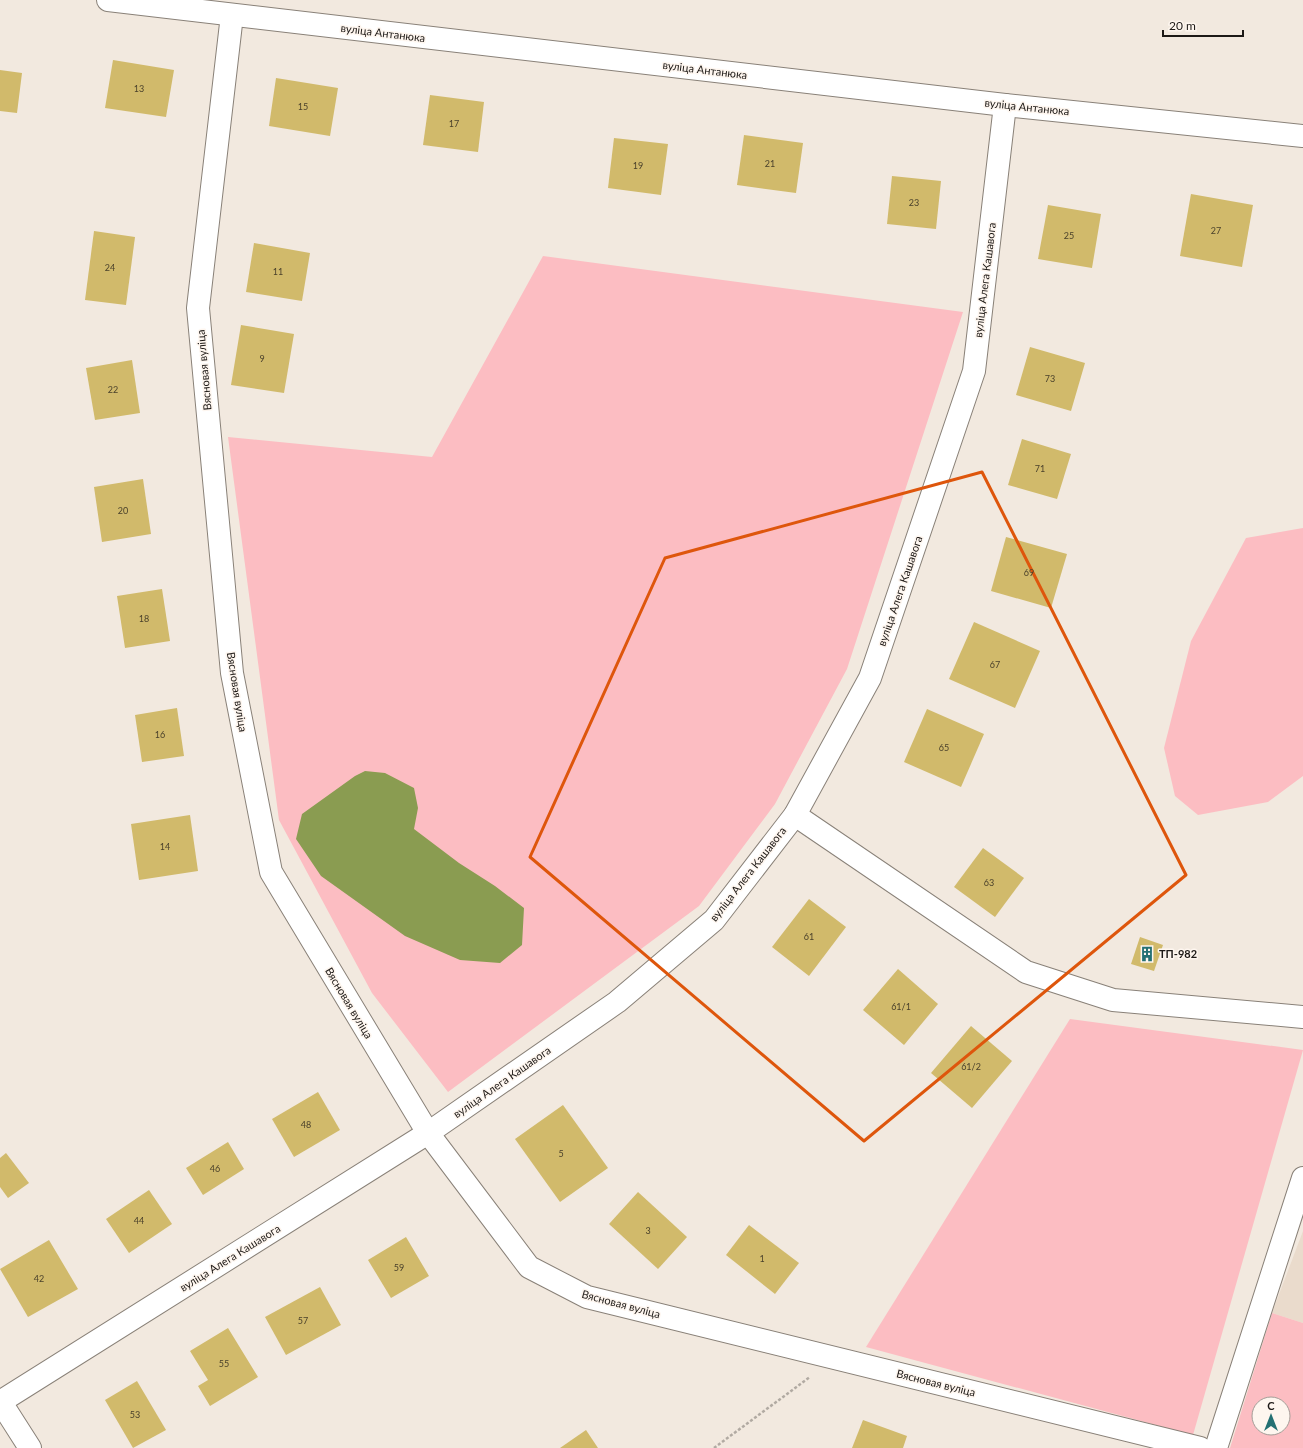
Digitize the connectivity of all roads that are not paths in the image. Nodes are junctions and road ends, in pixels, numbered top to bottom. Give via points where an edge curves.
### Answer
1 (108, 0) edge
2 (232, 15) junction
3 (1005, 105) junction
4 (1303, 136) edge
5 (794, 814) junction
6 (1303, 1017) edge
7 (428, 1133) junction
8 (1303, 1178) edge
9 (0, 1402) edge
10 (30, 1448) edge
11 (1200, 1448) edge
12 (1216, 1448) edge

1 - 2 street, вуліца Антанюка
2 - 3 street, вуліца Антанюка
2 - 7 street, Вясновая вуліца via 198,308 232,673 270,872
3 - 4 street, вуліца Антанюка
3 - 5 street, вуліца Алега Кашавога via 974,371 870,678
5 - 6 street via 1026,972 1113,1000
5 - 7 street, вуліца Алега Кашавога via 714,920 617,1002
7 - 9 street, вуліца Алега Кашавога
7 - 11 street, Вясновая вуліца via 529,1267 587,1297
8 - 12 street
9 - 10 street

